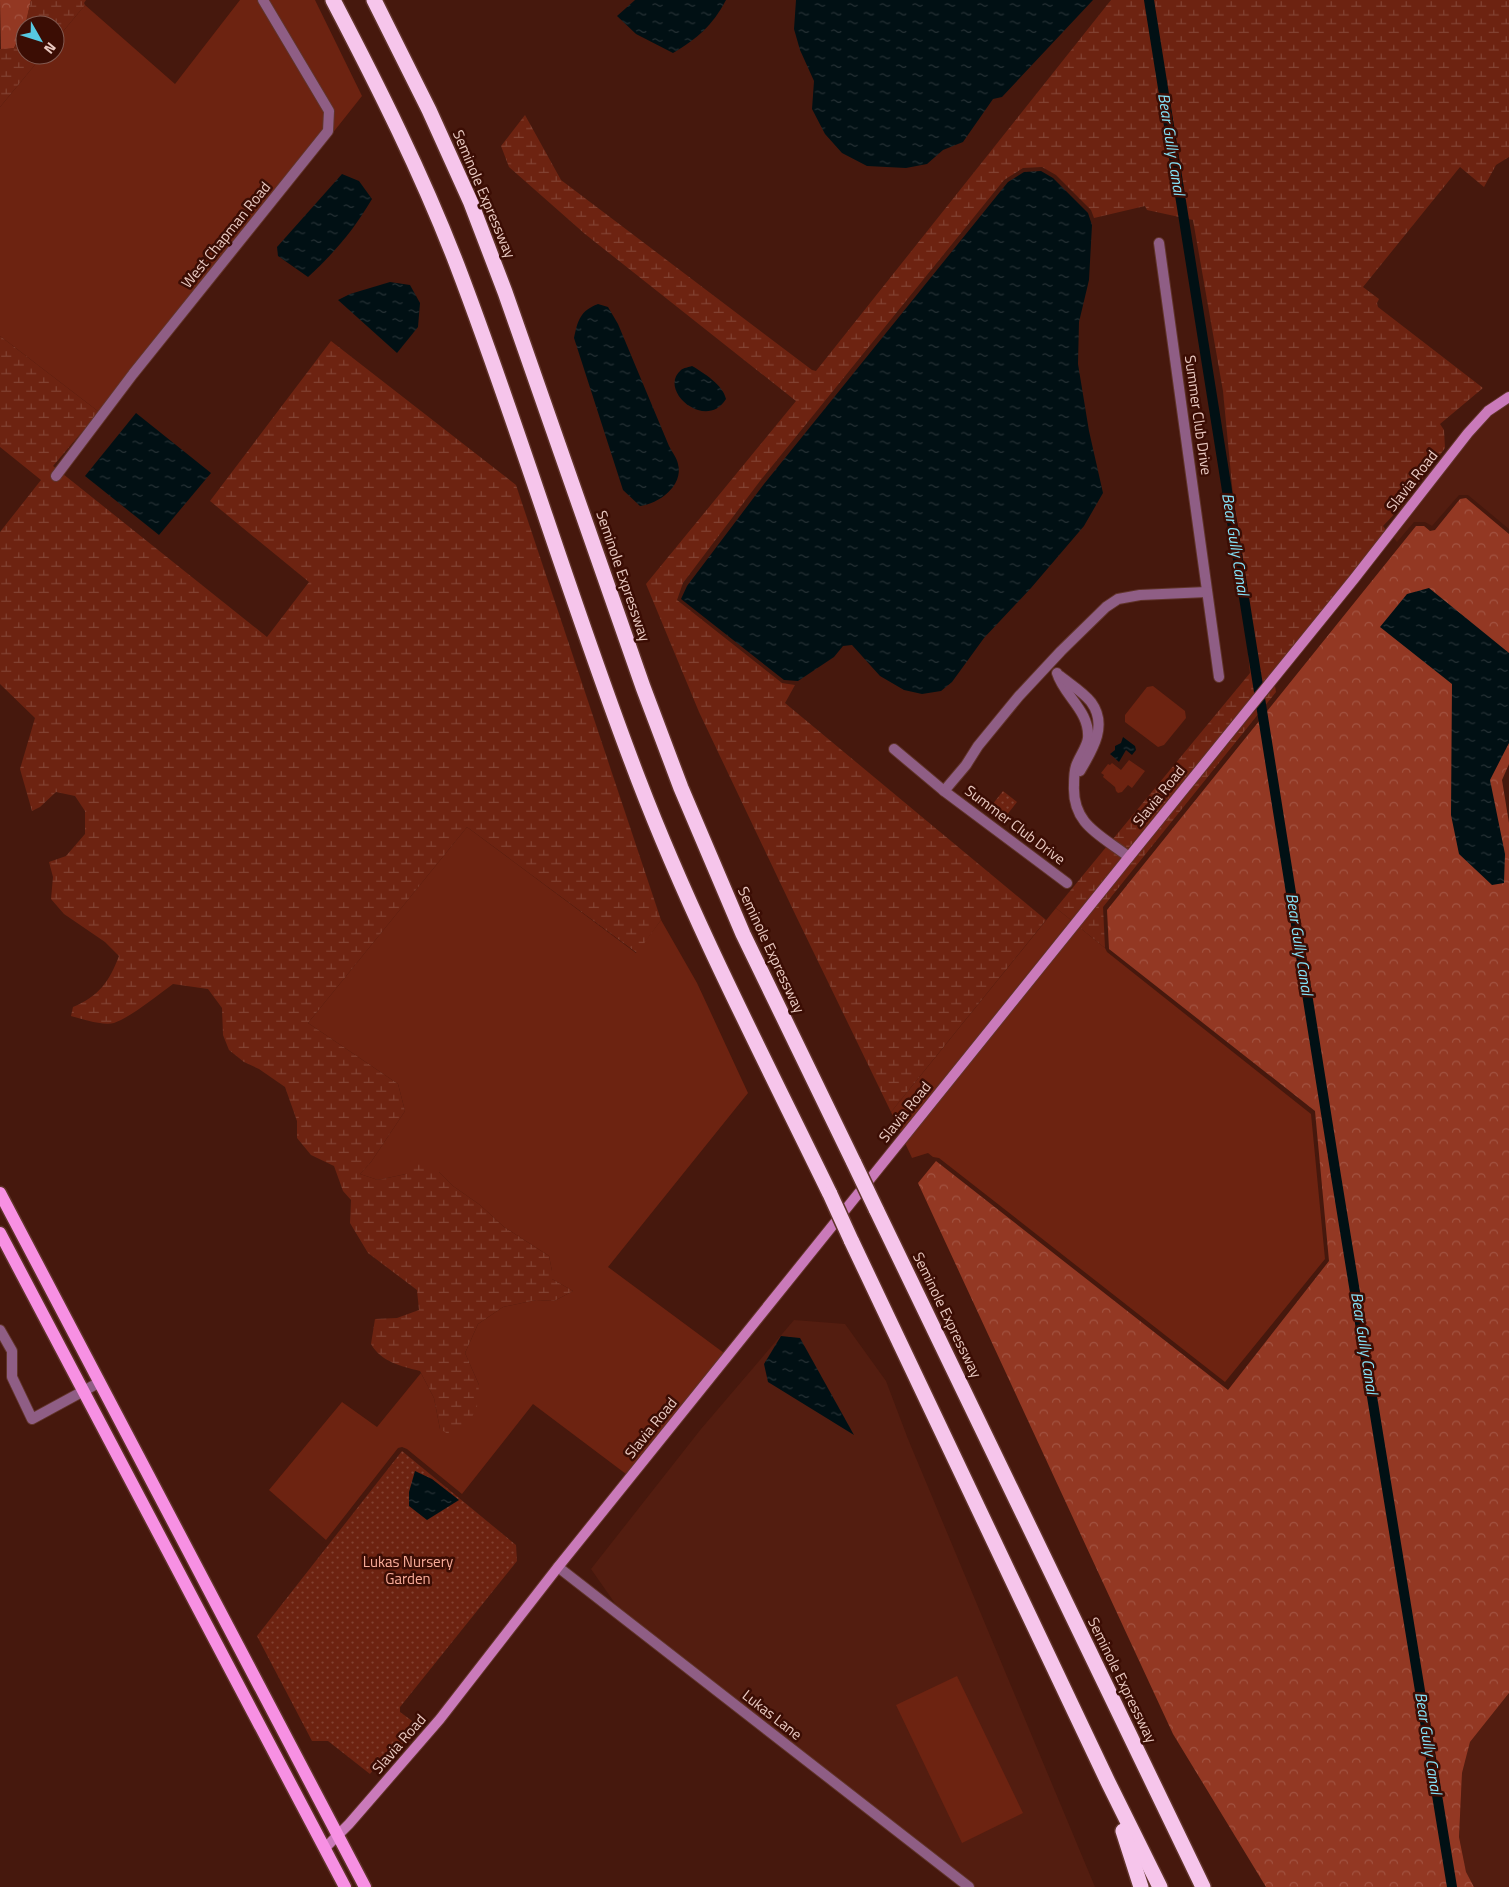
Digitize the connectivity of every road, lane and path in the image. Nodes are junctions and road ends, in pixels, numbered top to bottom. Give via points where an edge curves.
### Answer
1 (263, 0) edge
2 (333, 0) edge
3 (374, 0) edge
4 (1159, 243) dead end
5 (1509, 397) edge
6 (56, 476) dead end
7 (1208, 592) junction
8 (1049, 666) junction
9 (1219, 677) dead end
10 (894, 749) dead end
11 (944, 791) junction
12 (1129, 857) junction
13 (1067, 883) dead end
14 (0, 1193) edge
15 (0, 1233) edge
16 (0, 1330) edge
17 (100, 1382) junction
18 (84, 1390) junction
19 (558, 1567) junction
20 (1108, 1782) junction
21 (338, 1836) junction
22 (1180, 1840) junction
23 (325, 1848) junction
24 (346, 1887) edge
25 (365, 1887) edge
26 (968, 1887) edge
27 (1142, 1887) edge
28 (1160, 1887) edge
29 (1203, 1887) edge
30 (1213, 1887) edge

1 - 6 street, West Chapman Road via 329,111 328,131 133,374
2 - 20 highway, bridge via 412,158 456,263 599,673 676,871
3 - 22 highway, Seminole Expressway, bridge via 429,110 470,203 524,344 636,668 681,788 743,934
4 - 7 street, Summer Club Drive
5 - 12 street, Slavia Road via 1488,411 1468,433
7 - 8 street, Summer Club Drive via 1118,599 1061,650
7 - 9 street, Summer Club Drive
8 - 11 street, Summer Club Drive via 1019,696
8 - 12 street via 1081,710 1086,725 1088,739 1074,780 1078,813 1090,828
10 - 11 street, Summer Club Drive
11 - 13 street, Summer Club Drive
12 - 19 street, Slavia Road
14 - 17 main road
15 - 18 main road
16 - 18 street via 12,1351 12,1377 32,1419
17 - 18 street
17 - 21 main road
18 - 23 main road
19 - 21 street, Slavia Road via 440,1719
19 - 26 street, Lukas Lane
20 - 27 highway
20 - 28 highway
21 - 23 street, Slavia Road
21 - 25 main road
22 - 29 highway, Seminole Expressway
22 - 30 highway
23 - 24 main road

